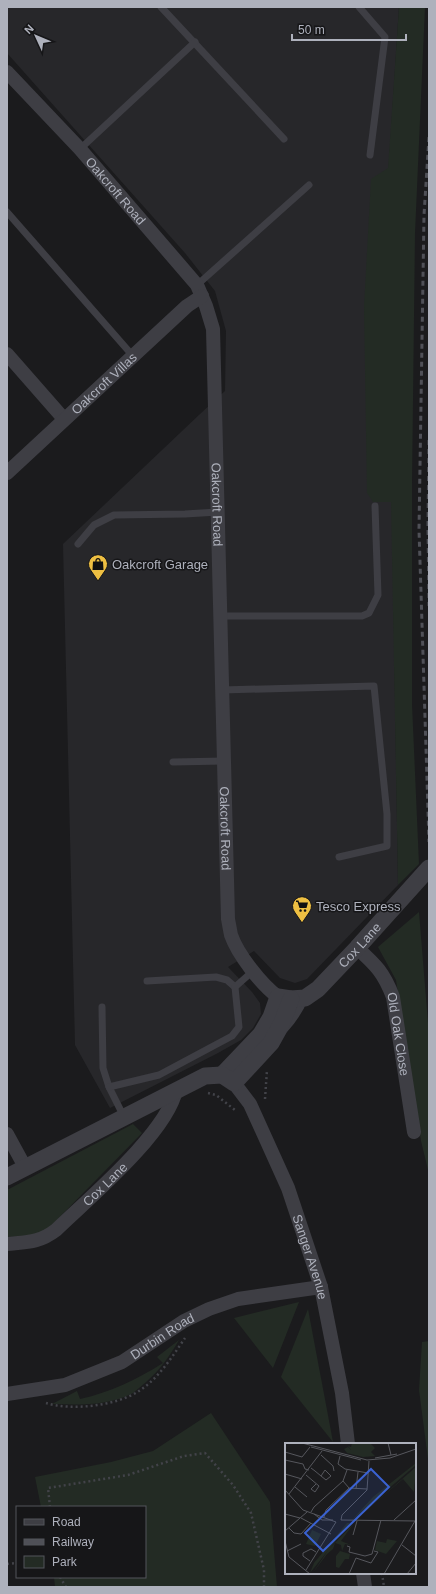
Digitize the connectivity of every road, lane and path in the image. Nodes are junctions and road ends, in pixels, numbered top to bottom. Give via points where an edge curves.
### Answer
1 (161, 7) edge
2 (359, 7) edge
3 (195, 42) junction
4 (8, 75) edge
5 (284, 139) dead end
6 (80, 149) junction
7 (370, 155) dead end
8 (309, 185) dead end
9 (7, 212) edge
10 (200, 291) junction
11 (7, 354) edge
12 (133, 356) junction
13 (64, 419) junction
14 (7, 473) edge
15 (375, 506) dead end
16 (218, 512) junction
17 (78, 544) dead end
18 (221, 616) junction
19 (222, 690) junction
20 (224, 761) junction
21 (173, 762) dead end
22 (339, 857) dead end
23 (429, 868) edge
24 (357, 948) junction
25 (253, 971) junction
26 (147, 981) dead end
27 (235, 987) junction
28 (292, 998) junction
29 (102, 1007) dead end
30 (266, 1038) junction
31 (268, 1063) dead end
32 (220, 1073) junction
33 (109, 1087) junction
34 (180, 1088) junction
35 (264, 1100) dead end
36 (238, 1112) dead end
37 (124, 1117) junction
38 (414, 1132) dead end
39 (7, 1134) edge
40 (25, 1167) junction
41 (7, 1176) edge
42 (7, 1244) edge
43 (321, 1287) junction
44 (7, 1394) edge
45 (348, 1443) edge
46 (50, 1506) edge
47 (363, 1574) edge
48 (382, 1574) edge
49 (61, 1578) edge
50 (66, 1587) edge
51 (264, 1587) edge
52 (364, 1587) edge
53 (384, 1587) edge

1 - 3 lane
2 - 7 lane via 385,37
3 - 5 lane
3 - 6 lane
4 - 6 street, Oakcroft Road
6 - 10 street, Oakcroft Road
8 - 10 lane
9 - 12 lane
10 - 12 street, Oakcroft Villas
10 - 16 street, Oakcroft Road via 214,329
11 - 13 street
12 - 13 street, Oakcroft Villas
13 - 14 street, Oakcroft Villas
15 - 18 lane via 378,595 369,613 362,616
16 - 17 lane via 114,515 94,525
16 - 18 street, Oakcroft Road
18 - 19 street, Oakcroft Road
19 - 20 street, Oakcroft Road
19 - 22 lane via 374,686 387,814 387,846
20 - 21 lane
20 - 25 street, Oakcroft Road via 228,919 231,935
23 - 24 street, Cox Lane
24 - 28 street, Cox Lane via 318,989
24 - 38 street, Old Oak Close via 378,967 393,997
25 - 27 lane
25 - 28 street, Oakcroft Road via 272,992
26 - 27 lane via 216,977 227,980
27 - 33 lane via 239,1027 232,1036 159,1075
28 - 30 street via 281,1025
29 - 33 lane via 103,1068
30 - 32 street
30 - 32 lane
31 - 35 path
32 - 34 street
32 - 43 street, Sanger Avenue via 250,1104 288,1188
33 - 37 lane
34 - 36 path via 216,1095
34 - 37 street
34 - 42 street, Cox Lane via 166,1114 140,1148 56,1230 45,1238 32,1242
37 - 40 street
39 - 40 street
40 - 41 street
43 - 44 street, Durbin Road via 238,1299 209,1308 184,1321 122,1362 65,1385
43 - 45 street, Sanger Avenue via 342,1392
46 - 51 path via 48,1488 128,1475 184,1456 205,1453 233,1485 251,1513 264,1570
47 - 52 street
48 - 53 path
49 - 50 path

